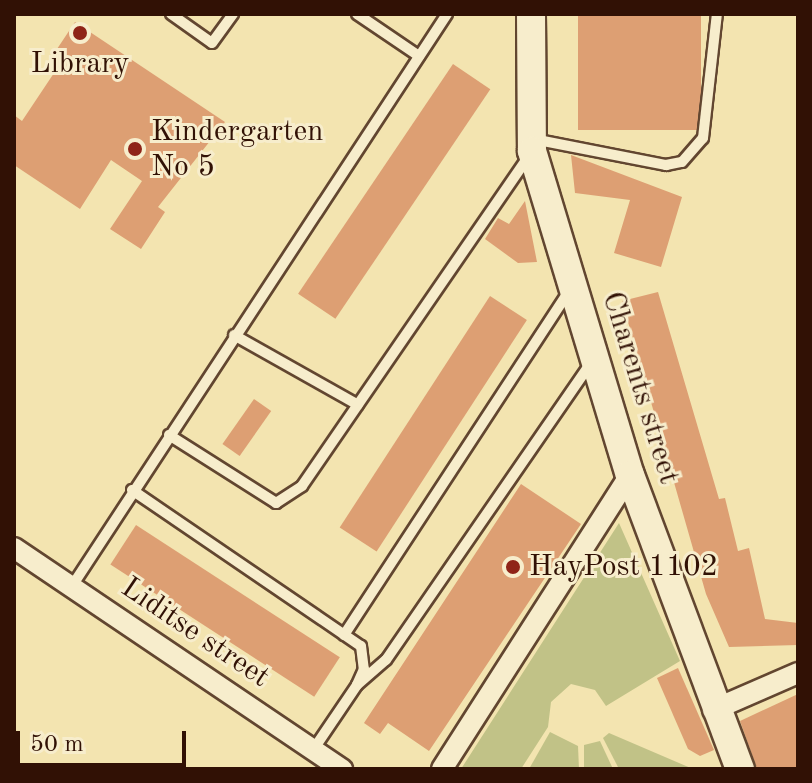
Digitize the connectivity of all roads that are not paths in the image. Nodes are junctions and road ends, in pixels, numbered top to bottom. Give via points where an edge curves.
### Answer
1 (171, 14) edge
2 (233, 14) edge
3 (357, 14) edge
4 (447, 14) edge
5 (531, 14) edge
6 (717, 14) edge
7 (419, 56) junction
8 (532, 145) junction
9 (573, 286) junction
10 (234, 335) junction
11 (595, 358) junction
12 (358, 405) junction
13 (169, 435) junction
14 (630, 475) junction
15 (132, 490) junction
16 (14, 548) edge
17 (72, 586) junction
18 (344, 635) junction
19 (798, 673) edge
20 (357, 685) junction
21 (713, 710) junction
22 (313, 750) junction
23 (342, 769) edge
24 (442, 769) edge
25 (740, 769) edge

1 - 2 lane via 212,43
3 - 7 lane
4 - 7 lane
5 - 8 main road, Charents street
6 - 8 lane via 703,138 682,162 666,165
7 - 10 lane
8 - 9 main road, Charents street
8 - 12 lane
9 - 11 main road, Charents street
9 - 18 lane
10 - 12 lane
10 - 13 lane
11 - 14 main road, Charents street
11 - 20 lane via 386,660
12 - 13 lane via 302,486 276,503
13 - 15 lane
14 - 21 main road, Charents street
14 - 24 street
15 - 17 lane
15 - 18 lane
16 - 17 street, Liditse street
17 - 22 street, Liditse street
18 - 20 lane via 365,654
19 - 21 street
20 - 22 lane
21 - 25 main road, Charents street
22 - 23 street, Liditse street

